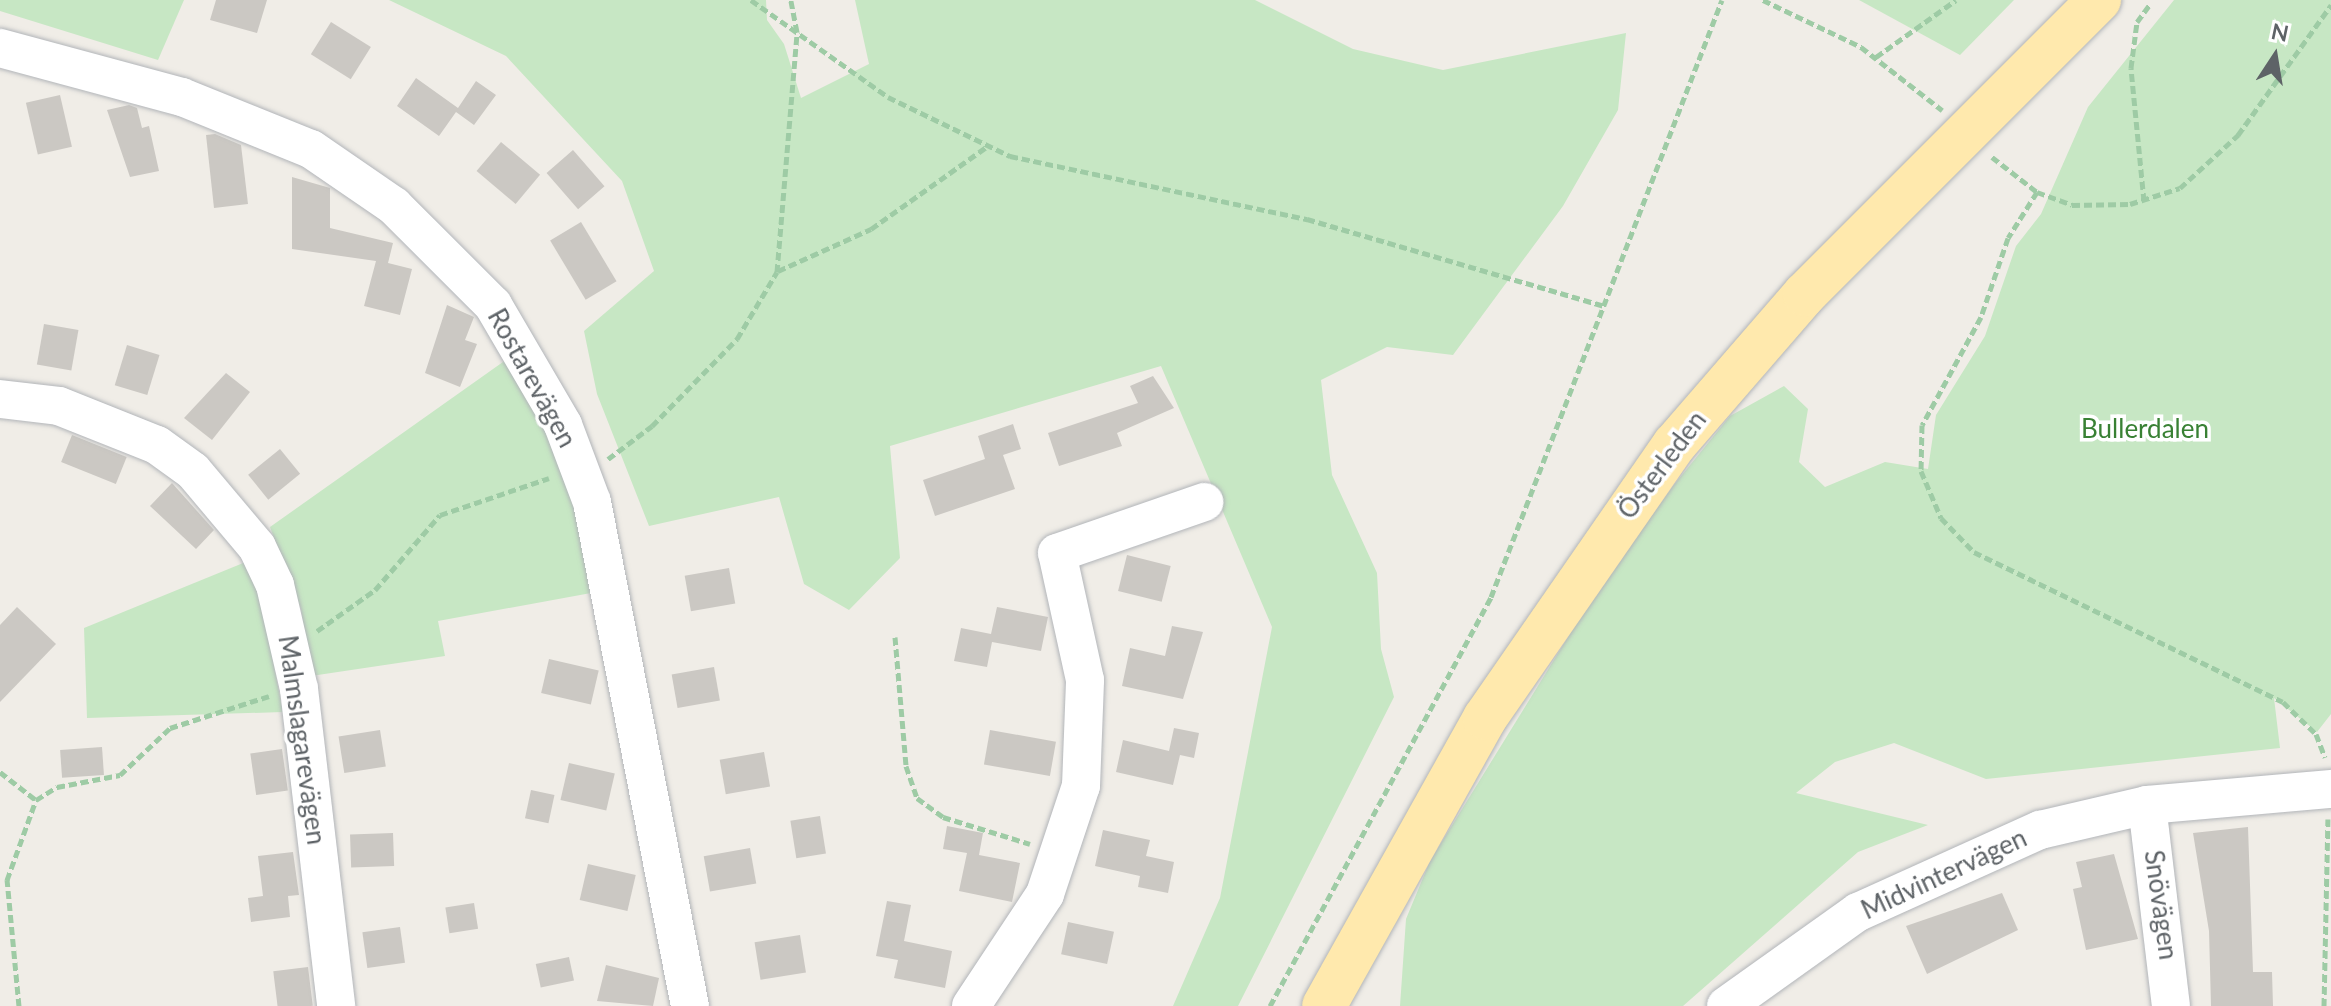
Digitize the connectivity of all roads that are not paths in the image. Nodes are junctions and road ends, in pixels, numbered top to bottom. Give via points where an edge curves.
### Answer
1 (2099, 0) edge
2 (0, 48) edge
3 (0, 399) edge
4 (1204, 502) dead end
5 (2330, 790) edge
6 (2147, 805) junction
7 (336, 1006) edge
8 (690, 1006) edge
9 (971, 1006) edge
10 (1324, 1006) edge
11 (1726, 1006) edge
12 (2171, 1006) edge

1 - 10 main road, Österleden via 1826,272 1675,444 1485,718
2 - 8 street, Rostarevägen via 182,97 297,143 354,176 447,253 493,305 563,425 611,578
3 - 7 street, Malmslagarevägen via 59,406 105,422 193,471 257,547 289,637 299,689
4 - 9 street via 1057,553 1079,629 1087,732 1063,854 1019,942
5 - 6 street, Midvintervägen
6 - 11 street, Midvintervägen via 2040,830 1912,883 1813,941
6 - 12 street, Snövägen

